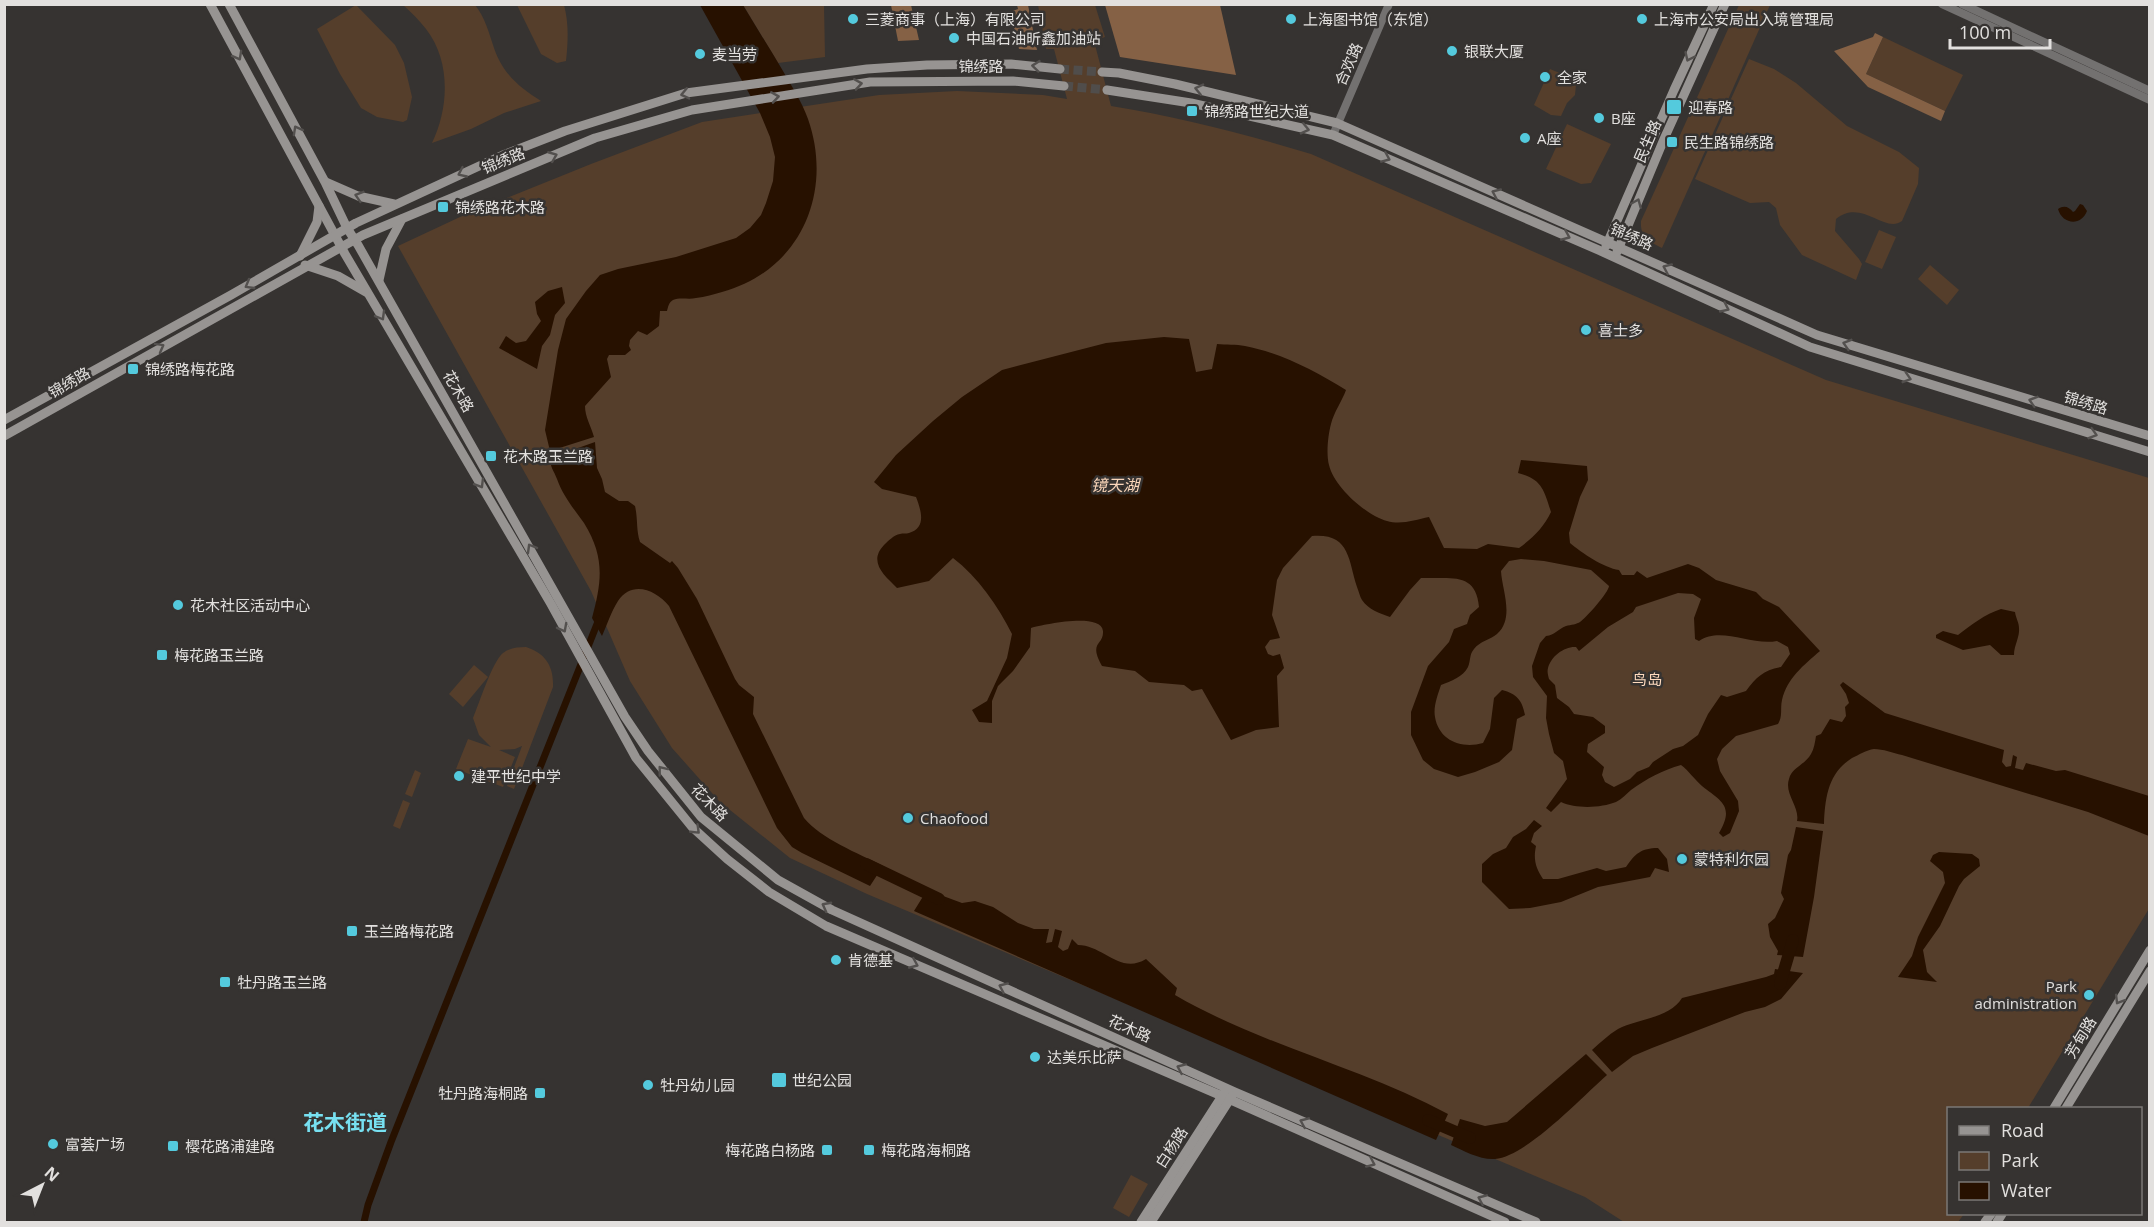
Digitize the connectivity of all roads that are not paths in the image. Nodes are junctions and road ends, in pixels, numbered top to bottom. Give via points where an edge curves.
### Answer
1 (210, 4) edge
2 (229, 4) edge
3 (1389, 4) edge
4 (1714, 4) edge
5 (1725, 4) edge
6 (1942, 4) edge
7 (1962, 4) edge
8 (1060, 69) tunnel mouth
9 (1102, 72) tunnel mouth
10 (1064, 86) tunnel mouth
11 (1107, 90) tunnel mouth
12 (2150, 92) edge
13 (2150, 100) edge
14 (1337, 123) junction
15 (1333, 135) junction
16 (326, 182) junction
17 (394, 204) junction
18 (319, 206) junction
19 (402, 218) junction
20 (347, 228) junction
21 (335, 236) junction
22 (355, 239) junction
23 (1608, 241) junction
24 (341, 247) junction
25 (1620, 247) junction
26 (1603, 252) junction
27 (300, 256) junction
28 (1615, 257) junction
29 (305, 265) junction
30 (379, 280) junction
31 (366, 292) junction
32 (4, 420) edge
33 (4, 436) edge
34 (2150, 436) edge
35 (2150, 452) edge
36 (2150, 950) edge
37 (2150, 971) edge
38 (1228, 1094) junction
39 (2055, 1107) edge
40 (2067, 1107) edge
41 (1141, 1222) edge
42 (1151, 1222) edge
43 (1505, 1222) edge
44 (1536, 1222) edge

1 -> 18 main road, 花木路
16 -> 2 main road, 花木路
3 - 14 street, 合欢路
4 -> 23 main road, 民生路
25 -> 5 main road, 民生路
6 - 13 street
7 - 12 street
8 -> 17 main road, 锦绣路 via 1011,64 927,65 686,93 503,154
14 -> 9 main road, 锦绣路 via 1175,84
19 -> 10 main road, 锦绣路 via 595,138 692,110 870,82 1013,81
11 -> 15 main road, 锦绣路 via 1191,103
14 - 15 street, 合欢路
23 -> 14 main road, 锦绣路
15 -> 26 main road, 锦绣路
17 -> 16 main road via 358,196
16 - 20 main road, 花木路
17 - 20 main road, 锦绣路
18 - 21 main road, 花木路
18 - 27 main road via 317,222
19 - 22 main road, 锦绣路
19 - 30 main road via 386,249
20 - 21 main road, 锦绣路
20 - 22 main road, 花木路
21 - 24 main road, 花木路
21 - 27 main road, 锦绣路
22 - 24 main road, 锦绣路
22 - 30 main road, 花木路
23 - 25 main road, 锦绣路
23 - 26 main road, 民生路
24 - 29 main road, 锦绣路
24 - 31 main road, 花木路
25 - 28 main road, 民生路
34 -> 25 main road, 锦绣路 via 1816,335
26 - 28 main road, 锦绣路
27 -> 32 main road, 锦绣路
28 -> 35 main road, 锦绣路 via 1810,347
29 - 31 main road via 338,276
33 -> 29 main road, 锦绣路
38 -> 30 main road, 花木路 via 832,910 778,880 701,817 625,717
31 -> 38 main road, 花木路 via 636,758 692,827 769,892 826,926
36 -> 39 main road, 芳甸路
37 - 40 main road, 芳甸路
38 - 41 main road, 白杨路
38 - 42 main road, 白杨路
38 -> 43 main road, 花木路
44 -> 38 main road, 花木路

